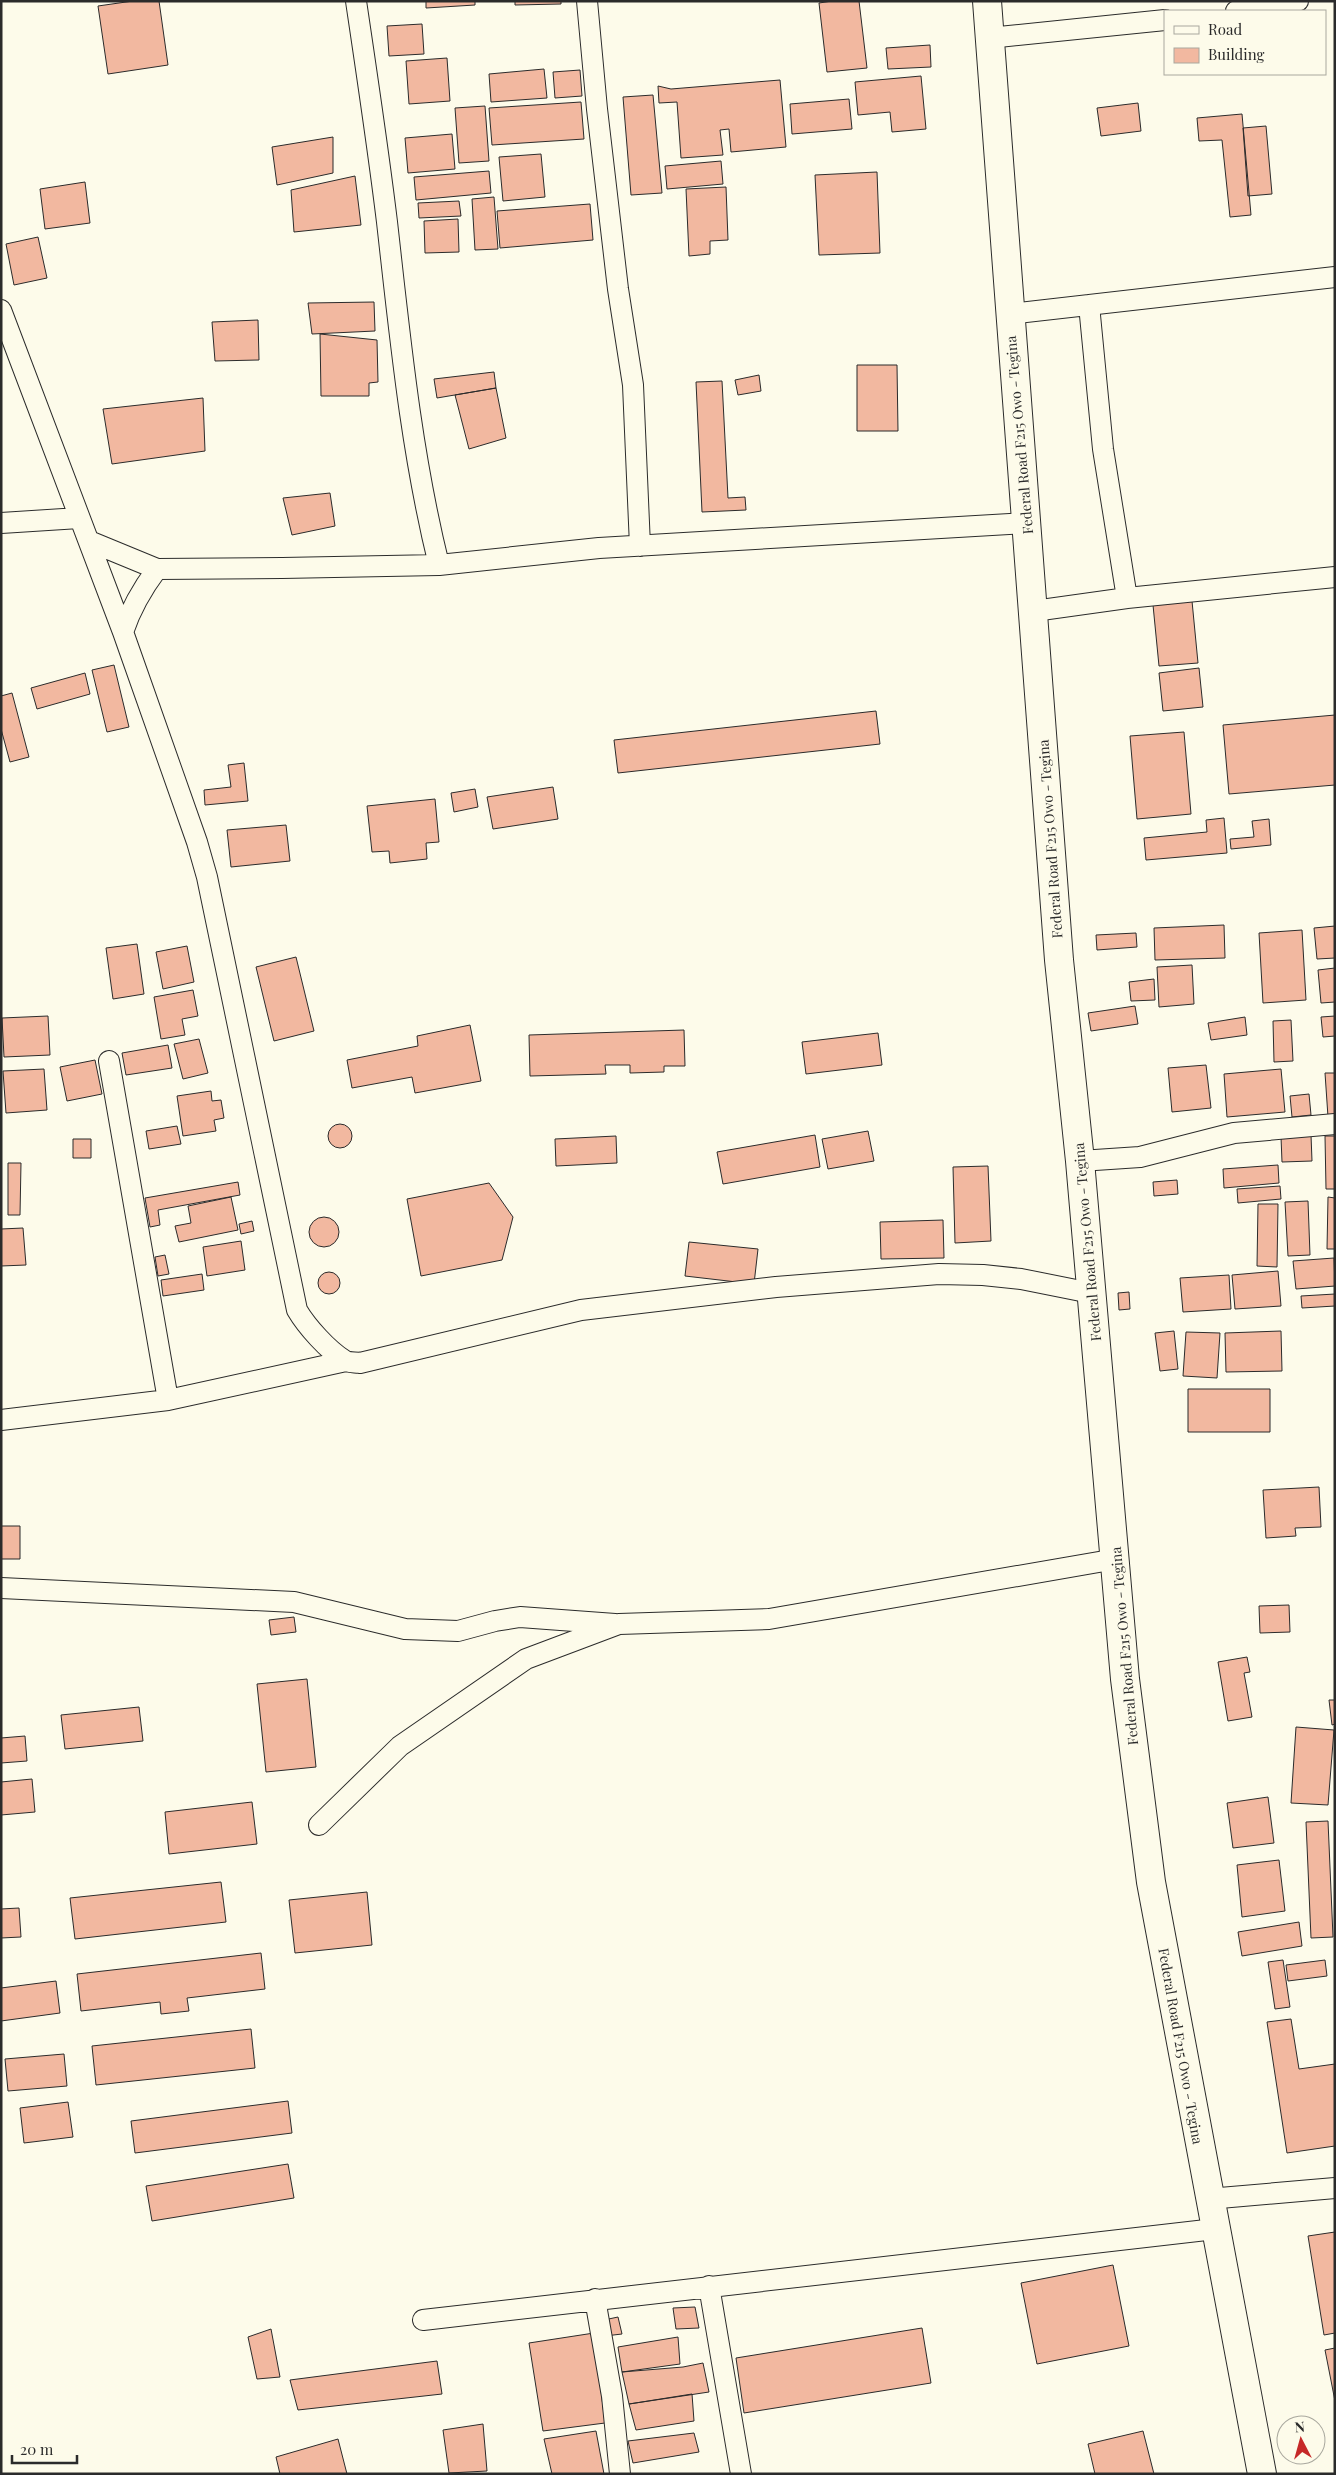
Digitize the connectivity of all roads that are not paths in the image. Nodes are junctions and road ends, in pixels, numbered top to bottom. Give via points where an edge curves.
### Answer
1 (356, 1) edge
2 (587, 1) edge
3 (987, 1) edge
4 (1298, 1) edge
5 (1242, 10) edge
6 (1164, 20) edge
7 (989, 38) junction
8 (1335, 277) edge
9 (1089, 305) junction
10 (1, 310) edge
11 (1009, 314) junction
12 (78, 518) junction
13 (1, 523) edge
14 (1027, 523) junction
15 (89, 541) junction
16 (640, 546) junction
17 (439, 565) junction
18 (157, 569) junction
19 (1335, 577) edge
20 (1127, 598) junction
21 (1034, 611) junction
22 (123, 632) junction
23 (109, 1061) dead end
24 (1335, 1124) edge
25 (1080, 1161) junction
26 (1091, 1293) junction
27 (346, 1361) junction
28 (168, 1400) junction
29 (1, 1420) edge
30 (1116, 1559) junction
31 (1, 1588) edge
32 (619, 1624) junction
33 (319, 1825) dead end
34 (1335, 2188) edge
35 (1208, 2199) junction
36 (1215, 2230) junction
37 (709, 2286) junction
38 (595, 2299) junction
39 (423, 2320) dead end
40 (620, 2474) edge
41 (741, 2474) edge
42 (1262, 2474) edge

1 - 17 street via 379,154 405,381 427,517
2 - 16 street via 618,289 632,377
3 - 7 main road, Federal Road F215 Owo - Tegina
4 - 5 street
6 - 7 street
7 - 11 main road, Federal Road F215 Owo - Tegina
8 - 9 street
9 - 11 street
9 - 20 street via 1104,449
10 - 12 street
11 - 14 main road, Federal Road F215 Owo - Tegina
12 - 13 street
12 - 15 street
14 - 16 street
14 - 21 main road, Federal Road F215 Owo - Tegina
15 - 18 street
15 - 22 street
16 - 17 street
17 - 18 street
18 - 22 street via 142,588
19 - 20 street
20 - 21 street
21 - 25 main road, Federal Road F215 Owo - Tegina via 1059,960
22 - 27 street via 207,878 297,1310 306,1325
23 - 28 street
24 - 25 street via 1234,1132 1140,1157
25 - 26 main road, Federal Road F215 Owo - Tegina
26 - 27 street via 1021,1278 939,1274 776,1287 582,1310 360,1363
26 - 30 main road, Federal Road F215 Owo - Tegina
27 - 28 street
28 - 29 street
30 - 32 street via 768,1619
30 - 35 main road, Federal Road F215 Owo - Tegina via 1125,1679 1150,1872
31 - 32 street via 294,1602 405,1629 458,1631 520,1617
32 - 33 street via 526,1659 400,1746
34 - 35 street
35 - 36 main road, Federal Road F215 Owo - Tegina
36 - 37 street
36 - 42 main road, Federal Road F215 Owo - Tegina
37 - 38 street
37 - 41 street
38 - 39 street
38 - 40 street via 612,2396

